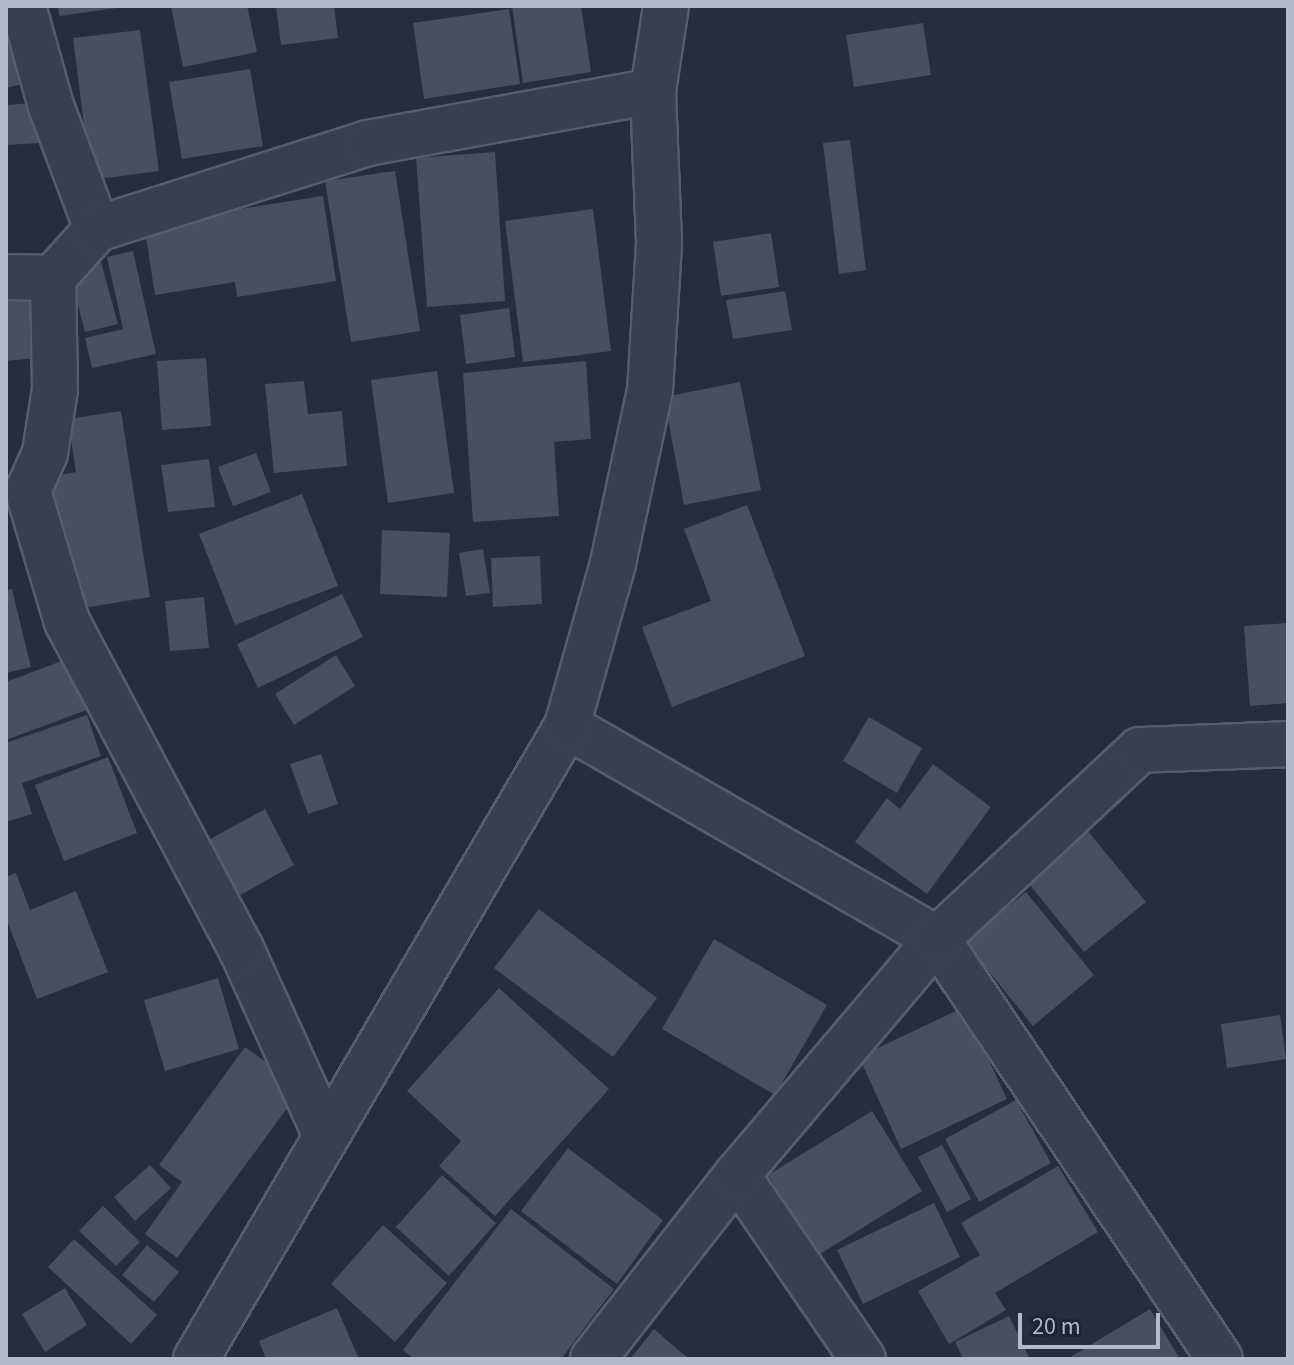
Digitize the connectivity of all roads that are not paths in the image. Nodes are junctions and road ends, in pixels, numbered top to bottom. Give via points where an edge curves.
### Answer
1 (23, 6) edge
2 (666, 6) edge
3 (653, 91) junction
4 (97, 229) junction
5 (6, 277) edge
6 (53, 278) junction
7 (17, 494) edge
8 (567, 726) junction
9 (1288, 744) edge
10 (937, 939) junction
11 (326, 1136) junction
12 (737, 1175) junction
13 (196, 1359) edge
14 (593, 1359) edge
15 (863, 1359) edge
16 (1220, 1359) edge

1 - 4 street via 51,106
2 - 3 street
3 - 4 street via 368,143
3 - 8 street via 659,242 650,391 613,563
4 - 6 street
5 - 6 street
6 - 7 street via 55,389 45,453
7 - 11 street via 67,622 241,949
8 - 10 street
8 - 11 street
9 - 10 street via 1140,750
10 - 12 street
10 - 16 street
11 - 13 street
12 - 14 street
12 - 15 street

